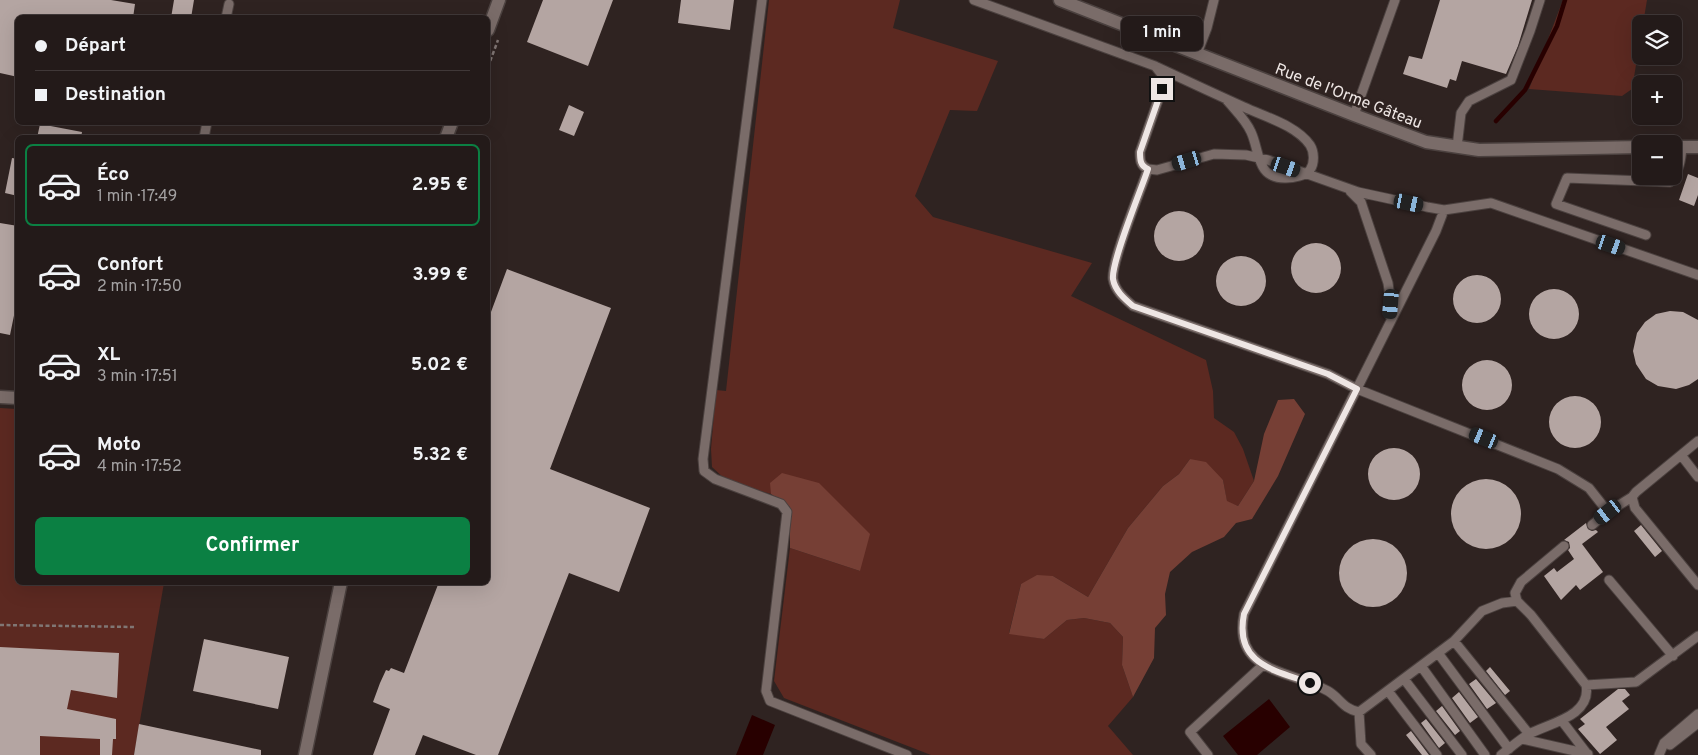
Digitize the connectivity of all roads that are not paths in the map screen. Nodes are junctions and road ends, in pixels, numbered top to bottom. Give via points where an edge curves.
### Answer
1 (499, 0) edge
2 (762, 0) edge
3 (974, 0) edge
4 (1060, 0) edge
5 (1214, 0) edge
6 (1395, 0) edge
7 (1540, 0) edge
8 (229, 4) dead end
9 (227, 15) edge
10 (490, 25) edge
11 (1197, 54) junction
12 (1155, 66) junction
13 (1226, 99) junction
14 (1354, 115) junction
15 (1457, 147) junction
16 (1682, 147) edge
17 (1698, 147) edge
18 (1632, 148) edge
19 (1258, 158) junction
20 (1148, 169) junction
21 (1305, 173) junction
22 (1632, 181) edge
23 (1347, 189) junction
24 (1444, 210) junction
25 (1646, 235) dead end
26 (1698, 275) edge
27 (1390, 321) junction
28 (1357, 389) junction
29 (0, 397) edge
30 (15, 398) edge
31 (1698, 441) edge
32 (1681, 455) junction
33 (1698, 477) edge
34 (1632, 497) junction
35 (1608, 512) junction
36 (1592, 524) dead end
37 (1564, 546) dead end
38 (1609, 580) dead end
39 (340, 585) edge
40 (1698, 585) edge
41 (1517, 601) junction
42 (1698, 636) edge
43 (1454, 641) junction
44 (1438, 653) junction
45 (1673, 656) junction
46 (1262, 665) junction
47 (1421, 666) junction
48 (1404, 679) junction
49 (1586, 684) junction
50 (1388, 691) junction
51 (1359, 712) junction
52 (1698, 714) edge
53 (1562, 721) junction
54 (1698, 723) edge
55 (1525, 737) junction
56 (1505, 752) edge
57 (1588, 754) edge
58 (305, 755) edge
59 (907, 755) edge
60 (1208, 755) edge
61 (1371, 755) edge
62 (1437, 755) edge
63 (1462, 755) edge
64 (1486, 755) edge
65 (1658, 755) edge

1 - 10 street
2 - 59 lane via 704,471 715,479 781,504 787,512 766,690 770,701
3 - 12 lane
4 - 11 street, Rue de l'Orme Gâteau
5 - 11 lane via 1208,28
6 - 14 lane
7 - 15 lane via 1510,80 1469,102 1461,113
8 - 9 lane
11 - 14 street, Rue de l'Orme Gâteau
12 - 13 lane
12 - 20 lane via 1163,76 1162,89 1140,152 1140,160
13 - 19 lane via 1251,131
13 - 21 lane via 1294,130 1309,144 1314,153 1313,163
14 - 15 street, Rue de l'Orme Gâteau via 1426,142
15 - 18 street, Rue de l'Orme Gâteau via 1478,150
16 - 17 street
19 - 20 lane via 1214,154 1157,170
19 - 21 lane
19 - 21 lane via 1261,167 1280,179
20 - 28 lane via 1113,271 1113,280 1124,298 1133,306 1154,315 1328,374
21 - 23 lane
22 - 25 lane via 1567,178 1556,204
23 - 24 lane
23 - 27 lane via 1361,202 1388,283
24 - 26 lane via 1491,204
24 - 27 lane
27 - 28 lane
28 - 35 lane via 1558,469 1589,488
28 - 46 lane via 1244,614 1241,627 1247,650
29 - 30 street
31 - 32 lane
32 - 33 lane
32 - 34 lane
34 - 35 lane
34 - 40 lane via 1635,508
35 - 36 lane
37 - 41 lane via 1521,582 1515,593
38 - 45 lane
39 - 58 street
41 - 43 lane via 1482,611
41 - 49 lane
42 - 45 lane
43 - 44 lane
43 - 55 lane
44 - 47 lane
44 - 56 lane
45 - 49 lane via 1636,682
46 - 51 lane via 1329,692 1349,710
46 - 60 lane via 1190,732
47 - 48 lane
47 - 64 lane
48 - 50 lane
48 - 63 lane
49 - 53 lane via 1585,701
50 - 51 lane
50 - 62 lane
51 - 61 lane via 1361,744
52 - 65 lane via 1664,744
53 - 55 lane
53 - 57 lane
54 - 65 lane
55 - 56 lane
55 - 57 lane

